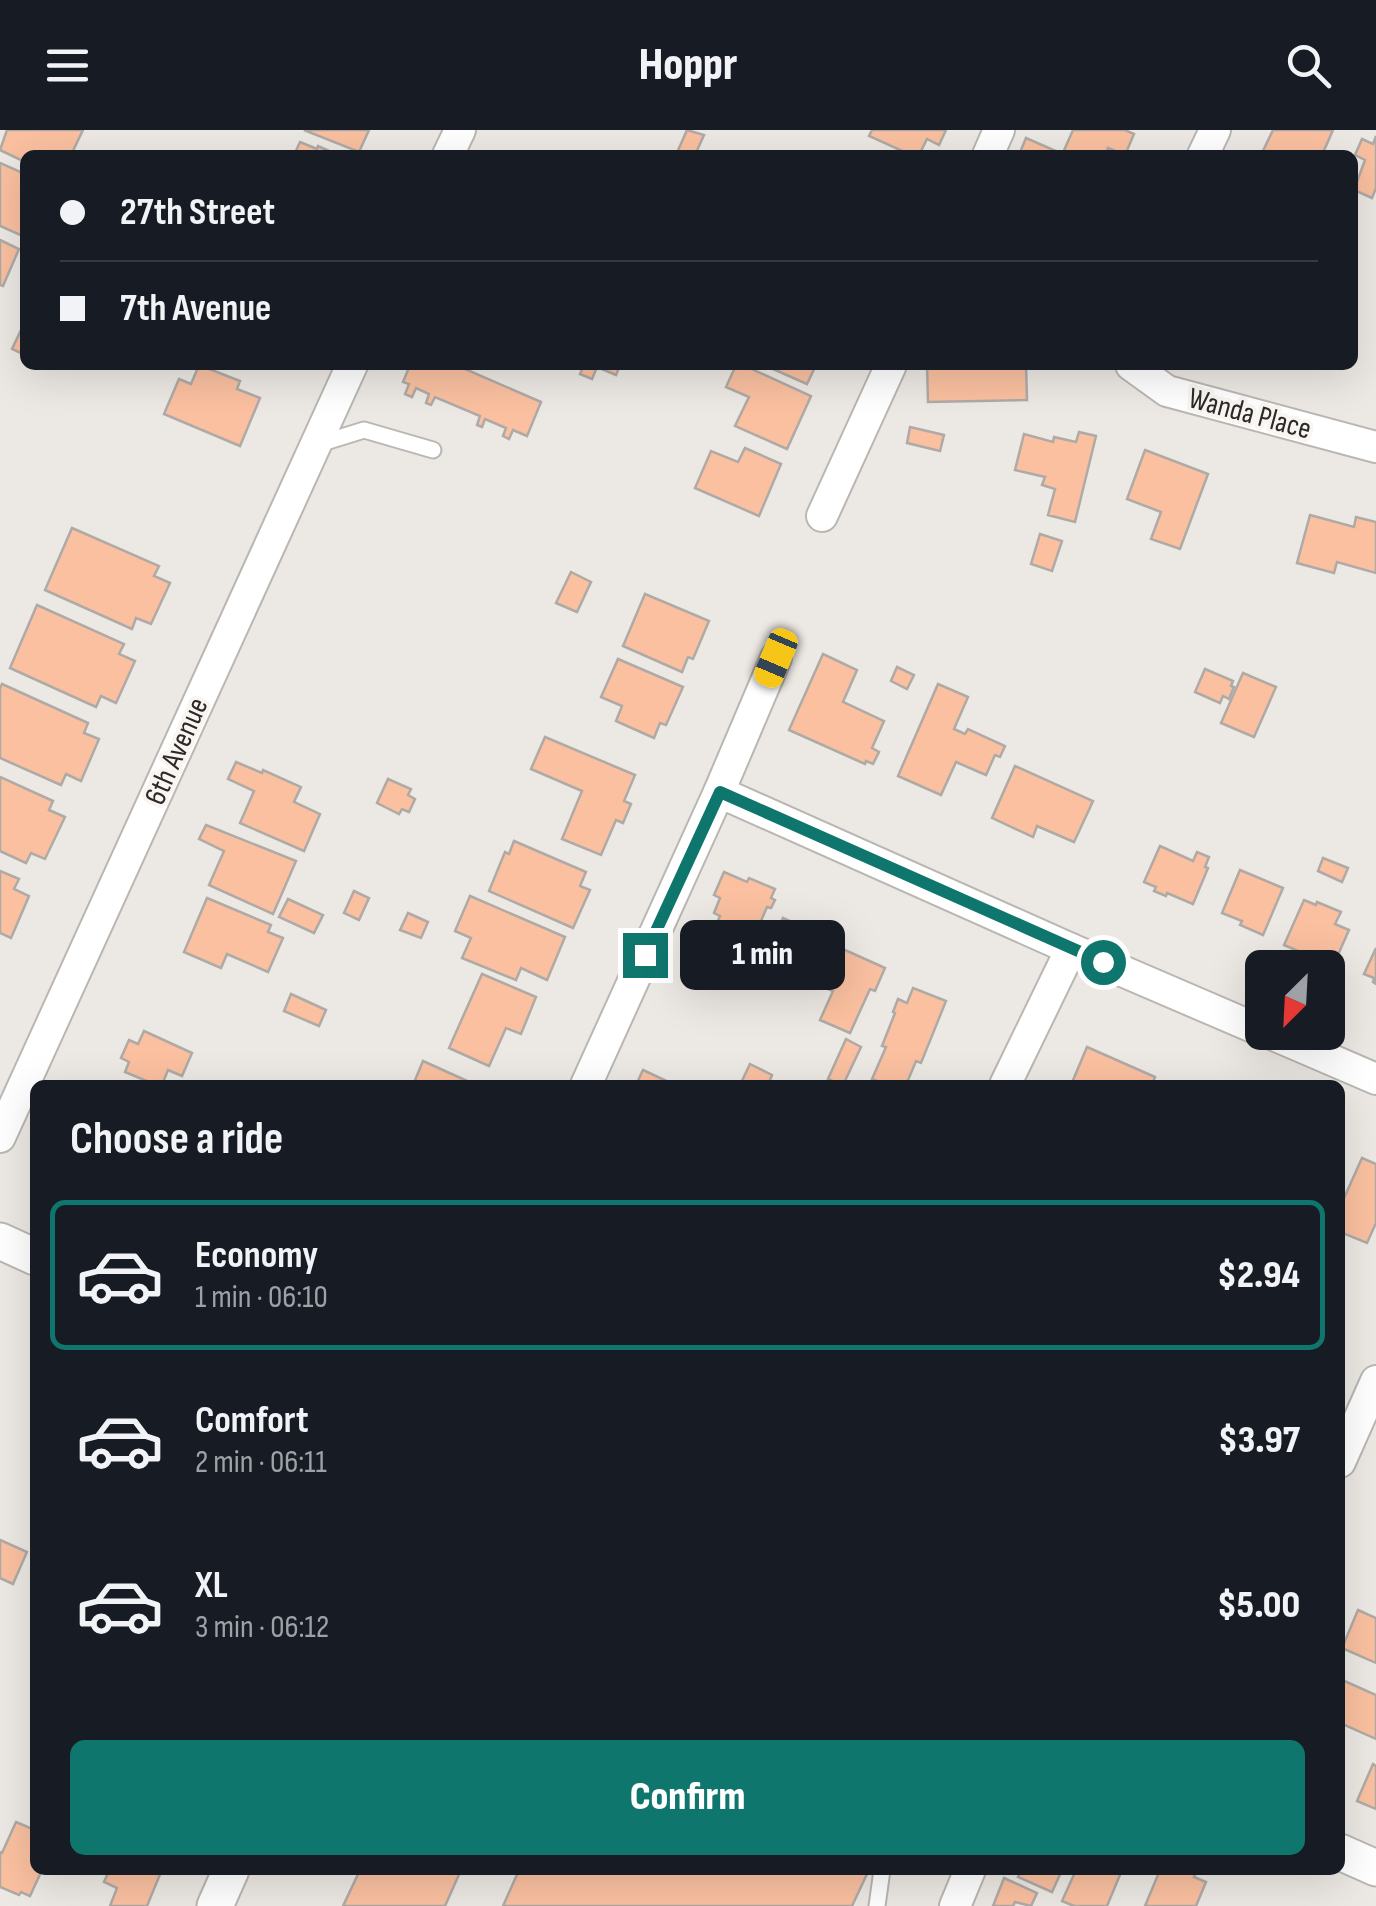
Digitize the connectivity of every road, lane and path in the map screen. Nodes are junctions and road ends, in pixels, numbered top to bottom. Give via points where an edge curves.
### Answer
1 (350, 370) edge
2 (889, 370) edge
3 (1137, 370) edge
4 (315, 445) junction
5 (1376, 447) edge
6 (433, 450) dead end
7 (822, 516) dead end
8 (776, 658) dead end
9 (720, 792) junction
10 (1071, 949) junction
11 (1245, 1023) edge
12 (1308, 1050) edge
13 (1376, 1079) edge
14 (588, 1080) edge
15 (1007, 1080) edge
16 (0, 1138) edge
17 (0, 1241) edge
18 (30, 1256) edge
19 (1376, 1382) edge
20 (1345, 1451) edge
21 (1345, 1854) edge
22 (1376, 1868) edge
23 (229, 1875) edge
24 (881, 1875) edge
25 (968, 1875) edge
26 (215, 1906) edge
27 (877, 1906) edge
28 (955, 1906) edge

1 - 4 street, 6th Avenue
2 - 7 street
3 - 5 street, Wanda Place via 1167,391
4 - 6 lane via 364,430
4 - 16 street, 6th Avenue
8 - 9 street
9 - 10 street
9 - 14 street
10 - 11 street
10 - 15 street
12 - 13 street
17 - 18 street
19 - 20 street
21 - 22 street
23 - 26 street
24 - 27 lane
25 - 28 street

